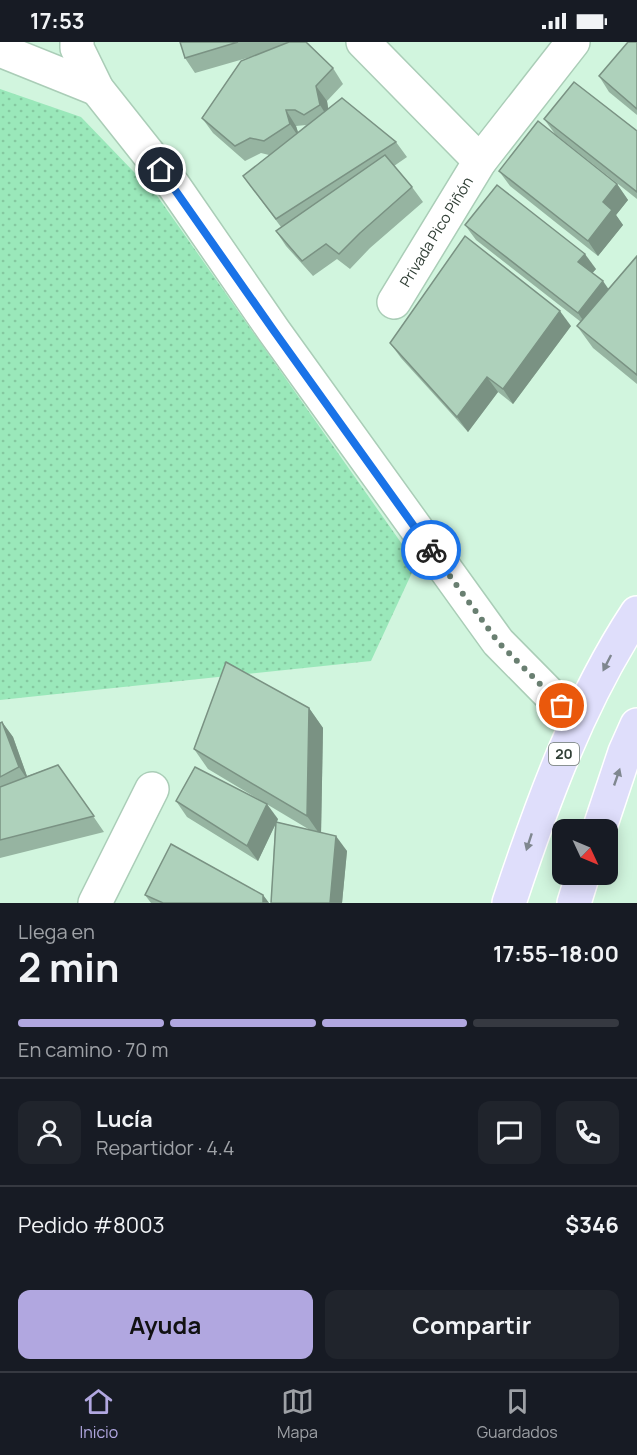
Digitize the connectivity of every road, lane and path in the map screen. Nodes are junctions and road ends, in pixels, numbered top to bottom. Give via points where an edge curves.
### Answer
1 (77, 42) edge
2 (363, 42) edge
3 (573, 42) edge
4 (0, 50) edge
5 (97, 89) junction
6 (480, 161) junction
7 (394, 302) dead end
8 (637, 613) edge
9 (577, 722) junction
10 (637, 725) edge
11 (152, 789) dead end
12 (603, 819) edge
13 (580, 885) edge
14 (94, 903) edge
15 (509, 903) edge
16 (574, 903) edge

1 - 5 street
2 - 6 street, Privada Pico Piñón
3 - 6 street, Privada Pico Piñón
4 - 5 street
5 - 9 street via 174,186 498,642
6 - 7 street, Privada Pico Piñón
8 -> 9 main road, 20
9 -> 15 main road, 20 via 534,826
12 -> 10 main road
11 - 14 street
13 - 16 main road

